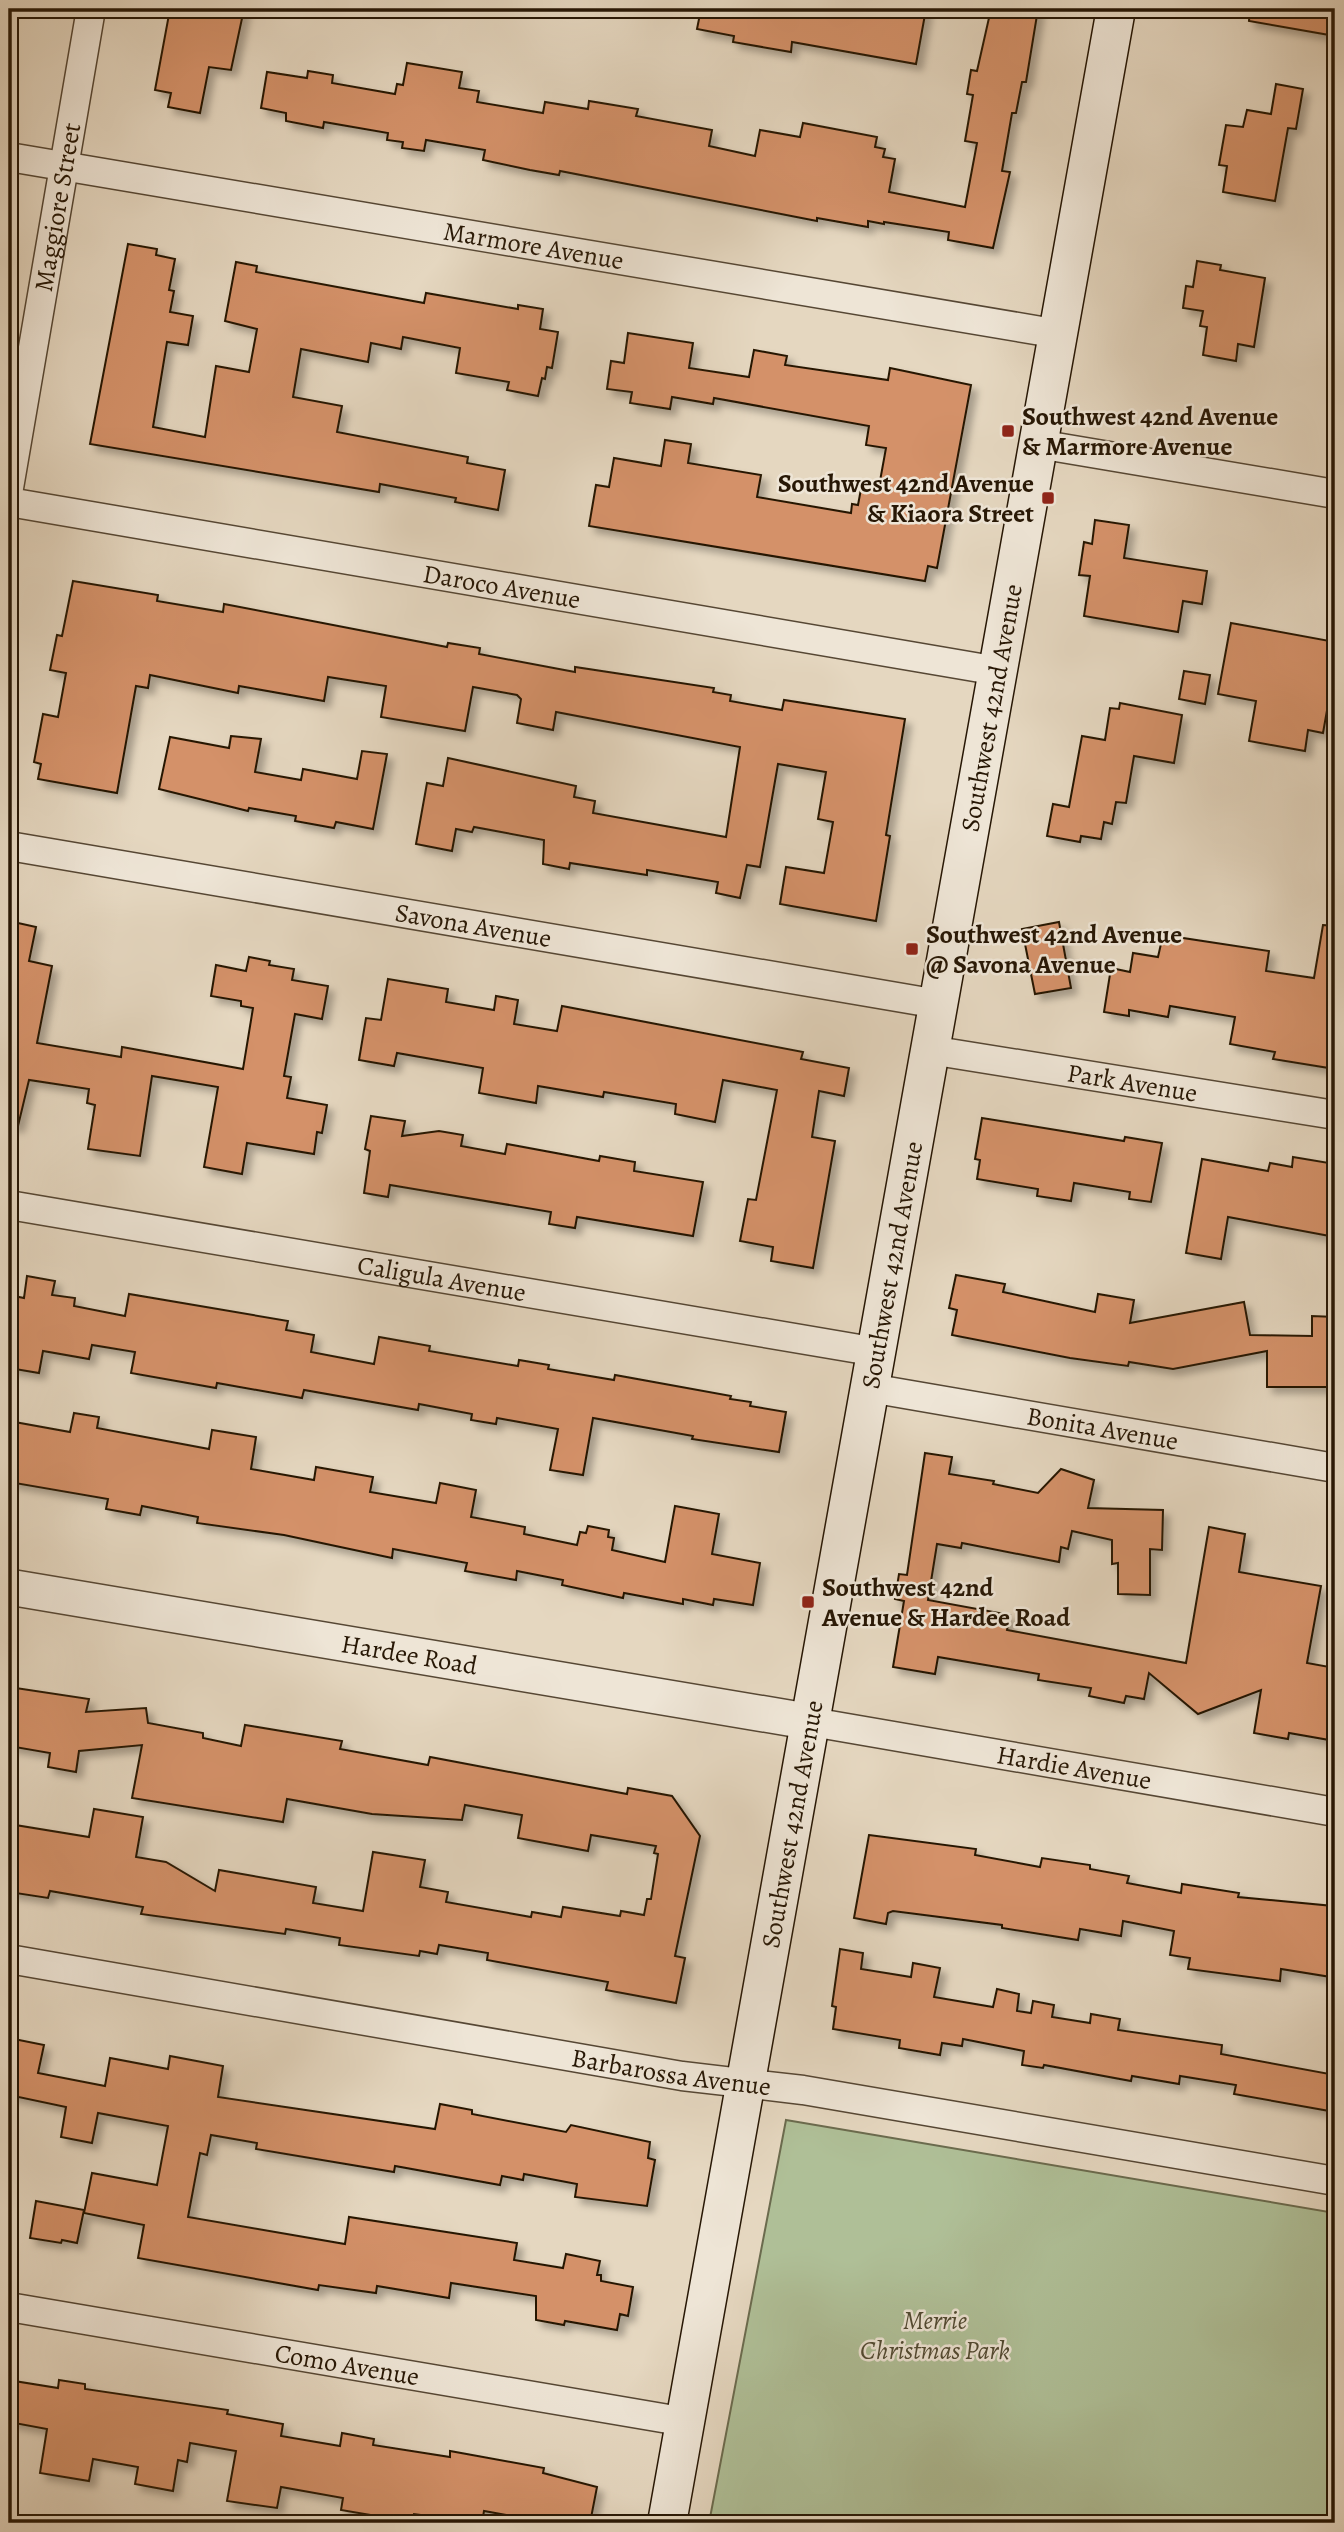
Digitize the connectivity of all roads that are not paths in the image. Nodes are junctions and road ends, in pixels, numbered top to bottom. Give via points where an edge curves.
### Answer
1 (91, 9) edge
2 (1116, 9) edge
3 (9, 157) edge
4 (63, 166) junction
5 (1059, 334) junction
6 (1038, 444) junction
7 (9, 488) edge
8 (1335, 494) edge
9 (9, 502) edge
10 (998, 671) junction
11 (9, 846) edge
12 (938, 1004) junction
13 (930, 1050) junction
14 (1335, 1115) edge
15 (9, 1205) edge
16 (873, 1370) junction
17 (1335, 1468) edge
18 (9, 1587) edge
19 (811, 1722) junction
20 (1335, 1812) edge
21 (9, 1959) edge
22 (747, 2083) junction
23 (1335, 2181) edge
24 (9, 2307) edge
25 (686, 2421) junction
26 (667, 2523) edge

1 - 4 street, Maggiore Street
2 - 5 main road, Southwest 42nd Avenue
3 - 4 street, Marmore Avenue
4 - 5 street, Marmore Avenue
4 - 7 street, Maggiore Street
5 - 6 main road, Southwest 42nd Avenue
6 - 8 street
6 - 10 main road, Southwest 42nd Avenue
9 - 10 street, Daroco Avenue
10 - 12 main road, Southwest 42nd Avenue
11 - 12 street, Savona Avenue
12 - 13 main road, Southwest 42nd Avenue
13 - 14 street, Park Avenue
13 - 16 main road, Southwest 42nd Avenue
15 - 16 street, Caligula Avenue
16 - 17 street, Bonita Avenue
16 - 19 main road, Southwest 42nd Avenue
18 - 19 street, Hardee Road
19 - 20 street, Hardie Avenue
19 - 22 main road, Southwest 42nd Avenue
21 - 22 street, Barbarossa Avenue via 682,2076
22 - 23 street, Barbarossa Avenue
22 - 25 main road, Southwest 42nd Avenue
24 - 25 street, Como Avenue
25 - 26 main road, Southwest 42nd Avenue

